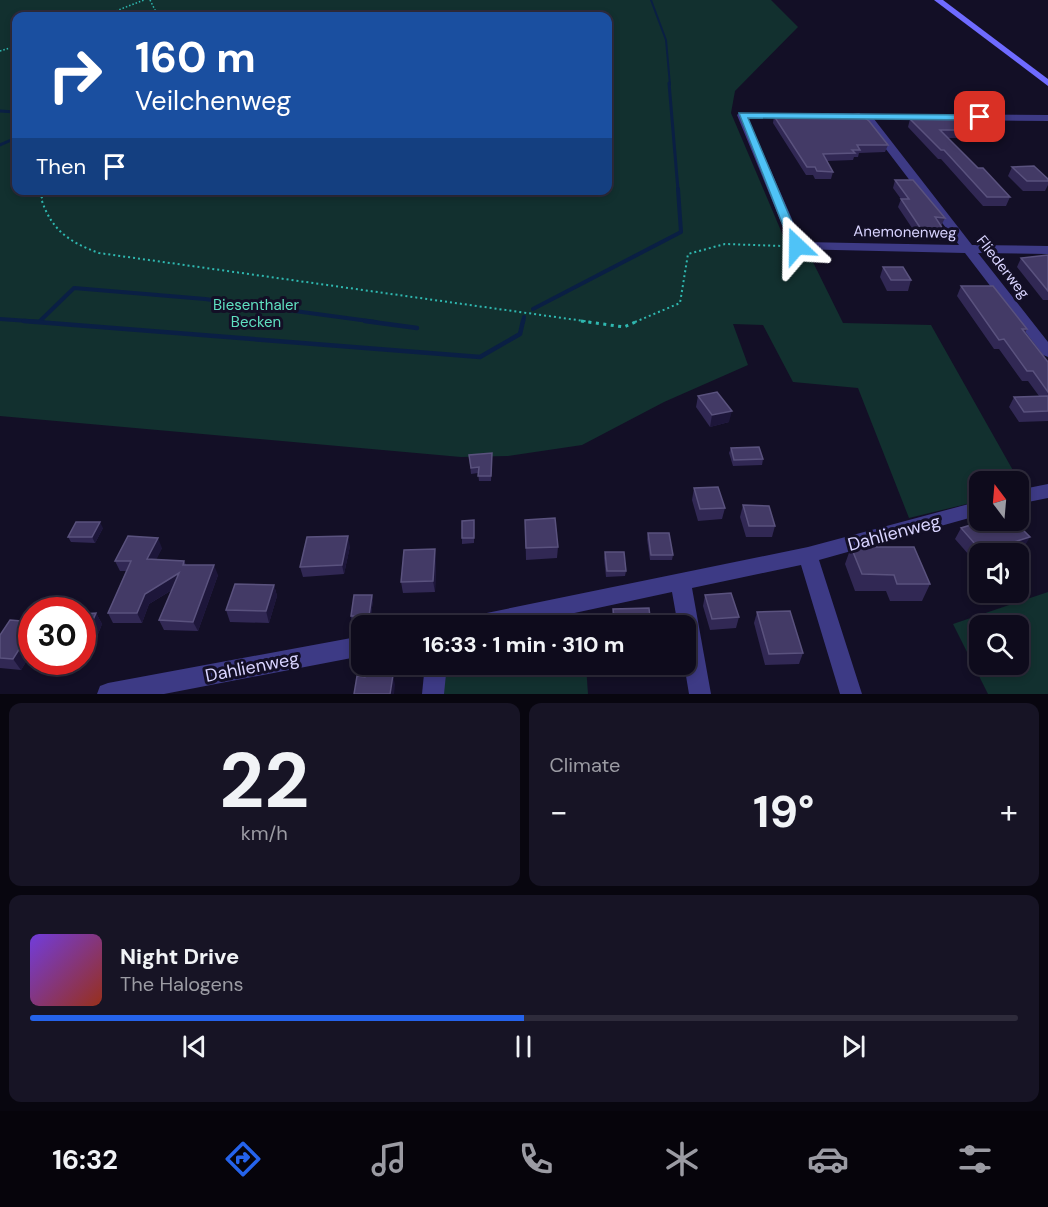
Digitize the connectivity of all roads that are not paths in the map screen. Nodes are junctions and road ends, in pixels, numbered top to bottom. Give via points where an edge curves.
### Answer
1 (938, 0) edge
2 (1048, 83) edge
3 (866, 116) junction
4 (1048, 118) edge
5 (969, 249) junction
6 (1048, 250) edge
7 (1048, 352) edge
8 (1048, 490) edge
9 (1029, 494) edge
10 (969, 511) edge
11 (808, 555) junction
12 (681, 582) junction
13 (520, 615) edge
14 (351, 648) edge
15 (435, 675) edge
16 (108, 694) edge
17 (433, 694) edge
18 (700, 694) edge
19 (851, 694) edge

1 - 2 main road
3 - 4 street
3 - 5 street, Fliederweg
3 - 5 street, Anemonenweg via 742,115 797,246
5 - 6 street, Anemonenweg
5 - 7 street, Fliederweg
8 - 9 street
10 - 11 street, Dahlienweg
11 - 12 street, Dahlienweg
11 - 19 street
12 - 13 street, Dahlienweg
12 - 18 street
14 - 16 street, Dahlienweg
15 - 17 street

